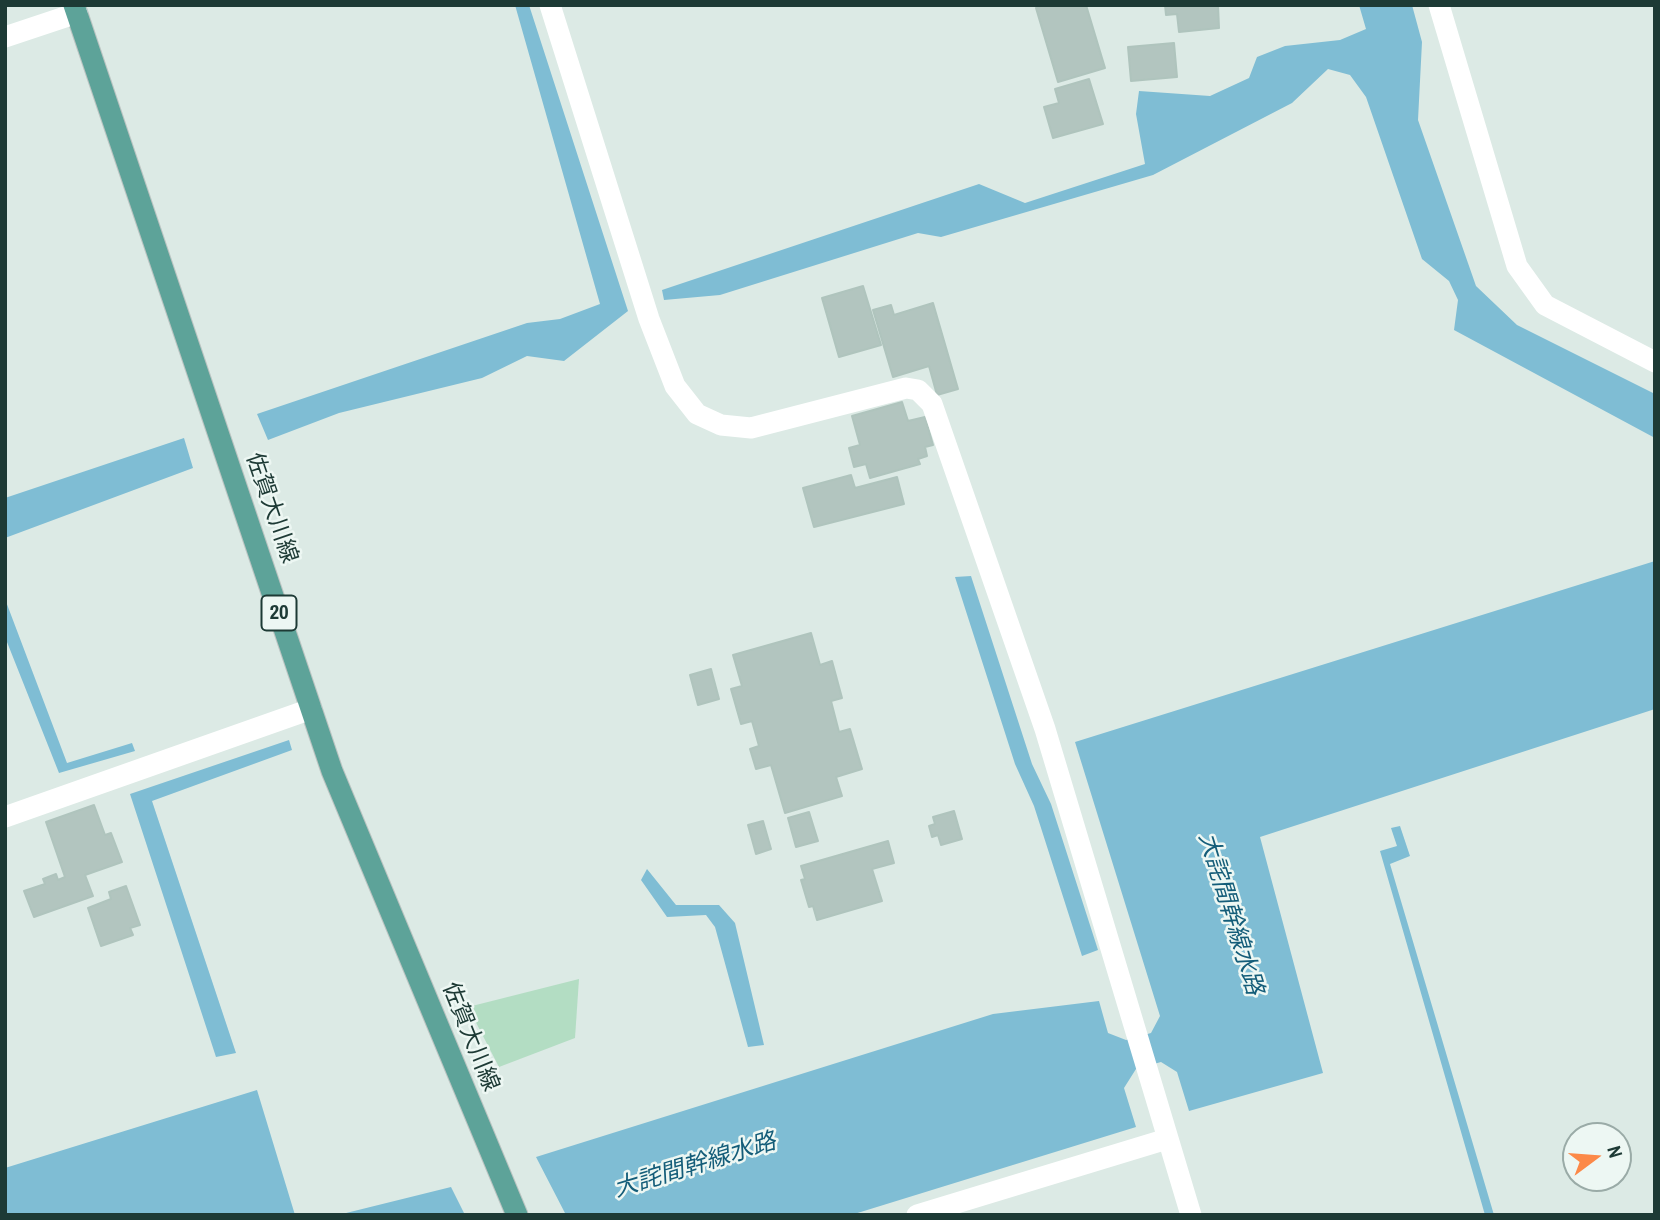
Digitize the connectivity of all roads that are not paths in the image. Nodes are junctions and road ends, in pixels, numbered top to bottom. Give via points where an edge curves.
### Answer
1 (550, 5) edge
2 (1439, 5) edge
3 (75, 9) edge
4 (5, 37) edge
5 (1655, 362) edge
6 (311, 709) junction
7 (5, 817) edge
8 (1167, 1139) junction
9 (516, 1212) edge
10 (918, 1215) edge
11 (1191, 1215) edge

1 - 8 street via 649,319 675,386 697,414 721,425 751,428 906,388 918,390 932,404 1045,729
2 - 5 street via 1517,266 1545,305
3 - 4 street
3 - 6 main road, 佐賀大川線 / 20
6 - 7 street
6 - 9 main road, 佐賀大川線 / 20 via 332,771
8 - 10 street
8 - 11 street

